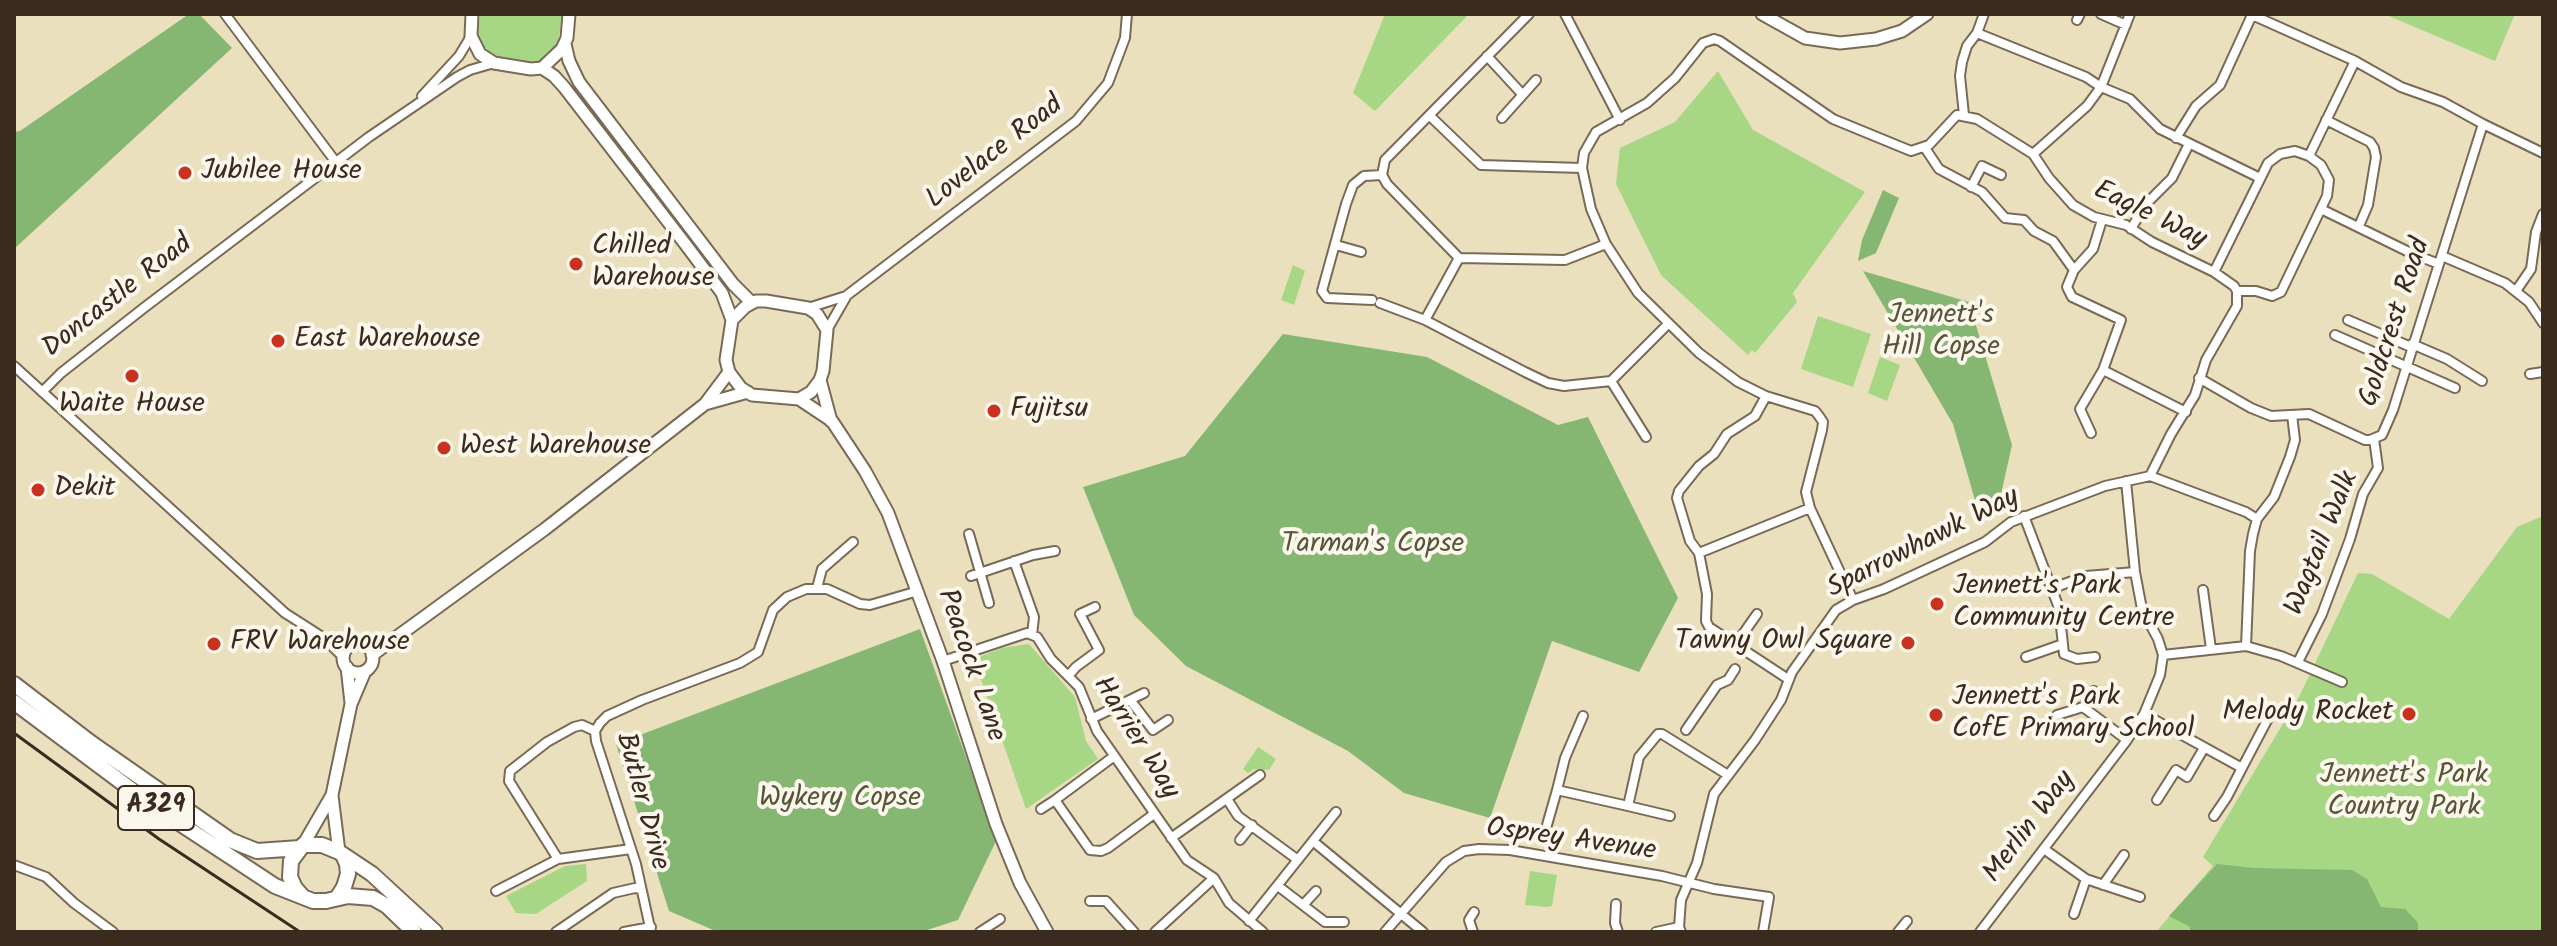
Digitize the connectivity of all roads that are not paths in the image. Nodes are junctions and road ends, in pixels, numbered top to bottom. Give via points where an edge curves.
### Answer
1 (225, 14) edge
2 (472, 14) edge
3 (569, 14) edge
4 (1127, 14) edge
5 (1529, 14) edge
6 (1762, 14) edge
7 (1927, 14) edge
8 (1984, 14) edge
9 (2101, 14) edge
10 (2130, 14) edge
11 (2251, 14) edge
12 (1571, 15) edge
13 (2126, 25) junction
14 (1977, 33) junction
15 (471, 36) junction
16 (565, 44) junction
17 (1487, 56) junction
18 (2355, 61) junction
19 (494, 63) junction
20 (542, 68) junction
21 (1536, 80) dead end
22 (2101, 87) junction
23 (1522, 94) junction
24 (413, 105) junction
25 (1964, 115) junction
26 (1430, 116) junction
27 (1502, 118) dead end
28 (1620, 120) junction
29 (2326, 120) junction
30 (2483, 124) junction
31 (2176, 138) junction
32 (2189, 144) junction
33 (1925, 148) junction
34 (2543, 153) edge
35 (2033, 154) junction
36 (2309, 156) junction
37 (335, 161) junction
38 (1582, 168) junction
39 (1382, 175) junction
40 (2001, 175) dead end
41 (2260, 178) junction
42 (1971, 187) junction
43 (2321, 209) junction
44 (2543, 214) edge
45 (2102, 220) junction
46 (2359, 226) junction
47 (2131, 229) junction
48 (1606, 244) junction
49 (1336, 245) junction
50 (1361, 252) dead end
51 (1459, 258) junction
52 (2440, 260) junction
53 (2074, 270) junction
54 (2214, 272) junction
55 (2237, 291) junction
56 (2516, 291) junction
57 (846, 296) junction
58 (752, 303) junction
59 (808, 308) junction
60 (732, 320) junction
61 (1425, 320) junction
62 (2348, 320) dead end
63 (2543, 323) edge
64 (1668, 324) junction
65 (827, 330) junction
66 (2335, 335) dead end
67 (2412, 346) junction
68 (14, 366) edge
69 (2406, 366) junction
70 (2103, 370) junction
71 (729, 372) junction
72 (2543, 372) edge
73 (2530, 374) dead end
74 (2199, 378) junction
75 (820, 380) junction
76 (1611, 381) junction
77 (2482, 381) dead end
78 (2455, 388) dead end
79 (42, 392) junction
80 (748, 392) junction
81 (1766, 396) junction
82 (799, 399) junction
83 (705, 404) junction
84 (2186, 412) junction
85 (2292, 415) junction
86 (832, 421) junction
87 (2091, 433) dead end
88 (1646, 437) dead end
89 (2374, 439) junction
90 (2150, 476) junction
91 (2126, 481) junction
92 (1810, 508) junction
93 (2024, 516) junction
94 (2257, 519) junction
95 (969, 534) dead end
96 (853, 542) dead end
97 (1055, 551) dead end
98 (1699, 553) junction
99 (1014, 561) junction
100 (2135, 572) junction
101 (976, 575) junction
102 (817, 588) junction
103 (2053, 588) junction
104 (2203, 590) dead end
105 (918, 591) junction
106 (1853, 600) junction
107 (989, 603) dead end
108 (1095, 607) dead end
109 (1757, 614) dead end
110 (1032, 635) junction
111 (324, 638) junction
112 (1736, 644) junction
113 (2063, 644) junction
114 (2246, 646) junction
115 (364, 648) junction
116 (2211, 649) junction
117 (2163, 655) junction
118 (2026, 657) dead end
119 (2095, 657) dead end
120 (943, 661) junction
121 (345, 662) junction
122 (2298, 662) junction
123 (1735, 669) dead end
124 (365, 671) junction
125 (1068, 676) junction
126 (1788, 679) junction
127 (2342, 682) dead end
128 (14, 684) edge
129 (2094, 691) dead end
130 (1144, 693) dead end
131 (1131, 701) junction
132 (14, 702) edge
133 (351, 704) junction
134 (2083, 707) junction
135 (2272, 711) dead end
136 (2144, 714) junction
137 (2057, 715) dead end
138 (1583, 716) dead end
139 (1091, 719) junction
140 (1168, 720) dead end
141 (595, 731) junction
142 (1682, 737) junction
143 (2127, 740) junction
144 (2204, 748) junction
145 (1113, 757) junction
146 (2238, 766) junction
147 (1260, 775) dead end
148 (1728, 775) junction
149 (1557, 790) junction
150 (332, 795) junction
151 (1227, 799) junction
152 (1055, 800) junction
153 (2157, 800) dead end
154 (1628, 806) junction
155 (1041, 809) dead end
156 (1336, 812) dead end
157 (1154, 814) junction
158 (1670, 816) dead end
159 (2214, 816) dead end
160 (1252, 825) junction
161 (1547, 825) dead end
162 (1171, 838) junction
163 (1240, 840) dead end
164 (1314, 842) junction
165 (302, 846) junction
166 (631, 849) junction
167 (2044, 849) junction
168 (341, 853) junction
169 (2124, 855) dead end
170 (558, 859) junction
171 (1298, 860) junction
172 (14, 865) edge
173 (1214, 878) junction
174 (2086, 879) junction
175 (1689, 884) junction
176 (640, 885) junction
177 (2103, 885) junction
178 (1278, 886) junction
179 (496, 891) dead end
180 (1316, 891) dead end
181 (2140, 897) dead end
182 (337, 898) junction
183 (306, 900) junction
184 (1090, 901) dead end
185 (1616, 904) dead end
186 (1303, 905) junction
187 (1474, 912) dead end
188 (1401, 913) junction
189 (2074, 914) dead end
190 (1000, 919) dead end
191 (1249, 921) junction
192 (1907, 921) dead end
193 (1344, 922) dead end
194 (651, 929) edge
195 (1680, 929) edge
196 (113, 932) edge
197 (414, 932) edge
198 (435, 932) edge
199 (556, 932) edge
200 (624, 932) edge
201 (980, 932) edge
202 (1047, 932) edge
203 (1134, 932) edge
204 (1155, 932) edge
205 (1263, 932) edge
206 (1385, 932) edge
207 (1423, 932) edge
208 (1473, 932) edge
209 (1618, 932) edge
210 (1656, 932) edge
211 (1763, 932) edge
212 (1898, 932) edge
213 (1980, 932) edge

1 - 37 street
2 - 15 street
3 - 16 street
4 - 57 street, Lovelace Road via 1125,38 1108,83 1076,121
5 - 17 street
6 - 7 street via 1805,38 1840,43 1902,31
8 - 14 street
9 - 13 street
10 - 13 street
11 - 18 street
11 - 31 street via 2220,85 2196,106
12 - 28 street
13 - 22 street
14 - 22 street
14 - 25 street via 1960,69
15 - 19 street via 478,51
15 - 24 street, Doncastle Road
16 - 20 street
16 - 58 street via 579,82
17 - 23 street
17 - 26 street
18 - 29 street
18 - 30 street
19 - 20 street
19 - 24 street, Doncastle Road via 470,70
20 - 60 street via 564,87 695,257 722,293
21 - 23 street
22 - 31 street via 2130,99
22 - 35 street
23 - 27 street
24 - 37 street, Doncastle Road
25 - 33 street via 1957,115
25 - 35 street, Eagle Way
26 - 38 street via 1481,165
26 - 39 street via 1385,160
28 - 33 street via 1647,103 1703,43 1714,39 1833,119 1911,151
28 - 38 street via 1596,132
29 - 36 street
29 - 46 street via 2374,148 2368,205
30 - 34 street
30 - 52 street, Goldcrest Road
31 - 32 street
32 - 41 street
32 - 47 street via 2172,178 2145,205
33 - 42 street via 1939,169
35 - 45 street, Eagle Way via 2073,205
36 - 41 street via 2295,151 2280,154
36 - 43 street via 2329,180
37 - 79 street, Doncastle Road
38 - 48 street
39 - 49 street via 1364,176 1353,185
39 - 51 street
40 - 42 street via 1982,166
41 - 54 street
42 - 53 street via 2005,218 2024,220 2053,241
43 - 46 street
43 - 55 street via 2278,294
44 - 56 street via 2531,269
45 - 47 street, Eagle Way
45 - 53 street via 2093,249
46 - 52 street via 2413,254
47 - 54 street, Eagle Way
48 - 51 street via 1565,260
48 - 64 street via 1638,293
49 - 50 street
49 - 61 street via 1322,291 1327,298 1376,302
51 - 61 street
52 - 56 street via 2494,277
52 - 67 street, Goldcrest Road
53 - 70 street via 2067,287 2072,297 2121,320
54 - 55 street, Eagle Way
55 - 74 street via 2237,306
56 - 63 street
57 - 59 street, Lovelace Road
57 - 65 street, Lovelace Road
58 - 59 street
58 - 60 street
59 - 65 street
60 - 71 street
61 - 76 street via 1548,383
62 - 67 street
64 - 76 street
64 - 81 street via 1720,370
65 - 75 street
66 - 69 street
67 - 69 street, Goldcrest Road
67 - 77 street via 2447,359
68 - 79 street
69 - 78 street
69 - 89 street, Goldcrest Road via 2388,425
70 - 84 street
70 - 87 street via 2080,409
71 - 80 street
71 - 83 street, Doncastle Road
72 - 73 street
74 - 84 street
74 - 85 street, Goldcrest Road via 2271,416
75 - 82 street
75 - 86 street, Peacock Lane
76 - 88 street
79 - 111 street, Doncastle Road via 268,598
80 - 82 street
80 - 83 street, Doncastle Road
81 - 92 street via 1815,411 1823,422 1806,492
81 - 98 street via 1755,416 1727,434 1679,491 1690,541
82 - 86 street, Peacock Lane
83 - 115 street, Doncastle Road via 431,614
84 - 90 street
85 - 89 street, Goldcrest Road via 2309,414 2365,440
85 - 94 street via 2295,440 2290,457 2274,497
86 - 105 street, Peacock Lane via 888,513
89 - 122 street, Wagtail Walk via 2378,468
90 - 91 street, Sparrowhawk Way
90 - 94 street
91 - 93 street, Sparrowhawk Way
91 - 100 street
92 - 98 street
92 - 106 street
93 - 103 street
93 - 106 street, Sparrowhawk Way via 1985,542
94 - 114 street via 2250,551
95 - 101 street
96 - 102 street via 822,569
97 - 99 street
98 - 112 street via 1706,621
99 - 101 street
99 - 110 street via 1034,617
100 - 103 street via 2086,576
100 - 117 street via 2142,609
101 - 107 street
102 - 105 street via 870,605
102 - 141 street, Butler Drive via 787,597 773,610 758,652 607,716
103 - 113 street
104 - 116 street
105 - 120 street, Peacock Lane
106 - 126 street, Sparrowhawk Way via 1836,610
108 - 125 street via 1080,614 1099,650
109 - 112 street
110 - 120 street
110 - 125 street, Harrier Way
111 - 115 street, Doncastle Road
111 - 121 street, Doncastle Road
112 - 126 street
113 - 118 street
113 - 119 street via 2064,654
114 - 116 street
114 - 122 street
115 - 121 street via 347,648
115 - 124 street via 371,665
116 - 117 street
117 - 136 street, Merlin Way
120 - 202 street, Peacock Lane via 996,824
121 - 124 street via 355,672
121 - 133 street
122 - 127 street
123 - 142 street via 1717,685
124 - 133 street
125 - 139 street, Harrier Way via 1082,693
126 - 148 street, Sparrowhawk Way via 1781,700
128 - 165 highway, A329 via 230,840 257,851
129 - 134 street
130 - 131 street
131 - 139 street
131 - 140 street via 1153,730
132 - 183 highway, A329 via 178,823
133 - 150 street
134 - 137 street
134 - 143 street
135 - 146 street
136 - 143 street, Merlin Way
136 - 144 street
138 - 149 street
139 - 145 street, Harrier Way
141 - 166 street, Butler Drive
141 - 170 street via 574,727 510,771 509,781
142 - 148 street
142 - 154 street via 1654,736 1639,757
143 - 167 street, Merlin Way
144 - 146 street
144 - 153 street via 2187,777 2176,770
145 - 152 street
145 - 157 street, Harrier Way
146 - 159 street
147 - 151 street
148 - 175 street, Sparrowhawk Way via 1710,804
149 - 154 street
149 - 161 street
150 - 165 street
150 - 168 street
151 - 160 street
151 - 162 street
152 - 155 street
152 - 157 street via 1095,852
154 - 158 street
156 - 164 street
157 - 162 street, Harrier Way
160 - 163 street
160 - 171 street
162 - 173 street, Harrier Way via 1187,860
164 - 171 street
164 - 188 street
165 - 168 highway, A329 via 322,845
165 - 183 highway via 289,872
166 - 170 street
166 - 176 street, Butler Drive
167 - 174 street
167 - 213 street, Merlin Way
168 - 182 highway via 348,874
168 - 198 highway, A329
169 - 177 street
170 - 179 street
171 - 178 street
172 - 196 street via 46,877
173 - 191 street, Harrier Way via 1229,903
173 - 204 street
174 - 177 street
174 - 189 street
175 - 188 street, Osprey Avenue via 1510,850 1471,849 1453,855
175 - 195 street, Sparrowhawk Way via 1681,900
175 - 211 street, Osprey Avenue via 1769,897
176 - 194 street, Butler Drive
176 - 199 street via 613,893
177 - 181 street
178 - 186 street
178 - 191 street
180 - 186 street
182 - 183 highway, A329
182 - 197 highway, A329 via 373,898
184 - 203 street via 1106,901
185 - 209 street
186 - 193 street via 1325,922
187 - 208 street via 1469,920
188 - 206 street, Osprey Avenue
188 - 207 street
190 - 201 street
191 - 205 street, Harrier Way
192 - 212 street
194 - 200 street
195 - 210 street

